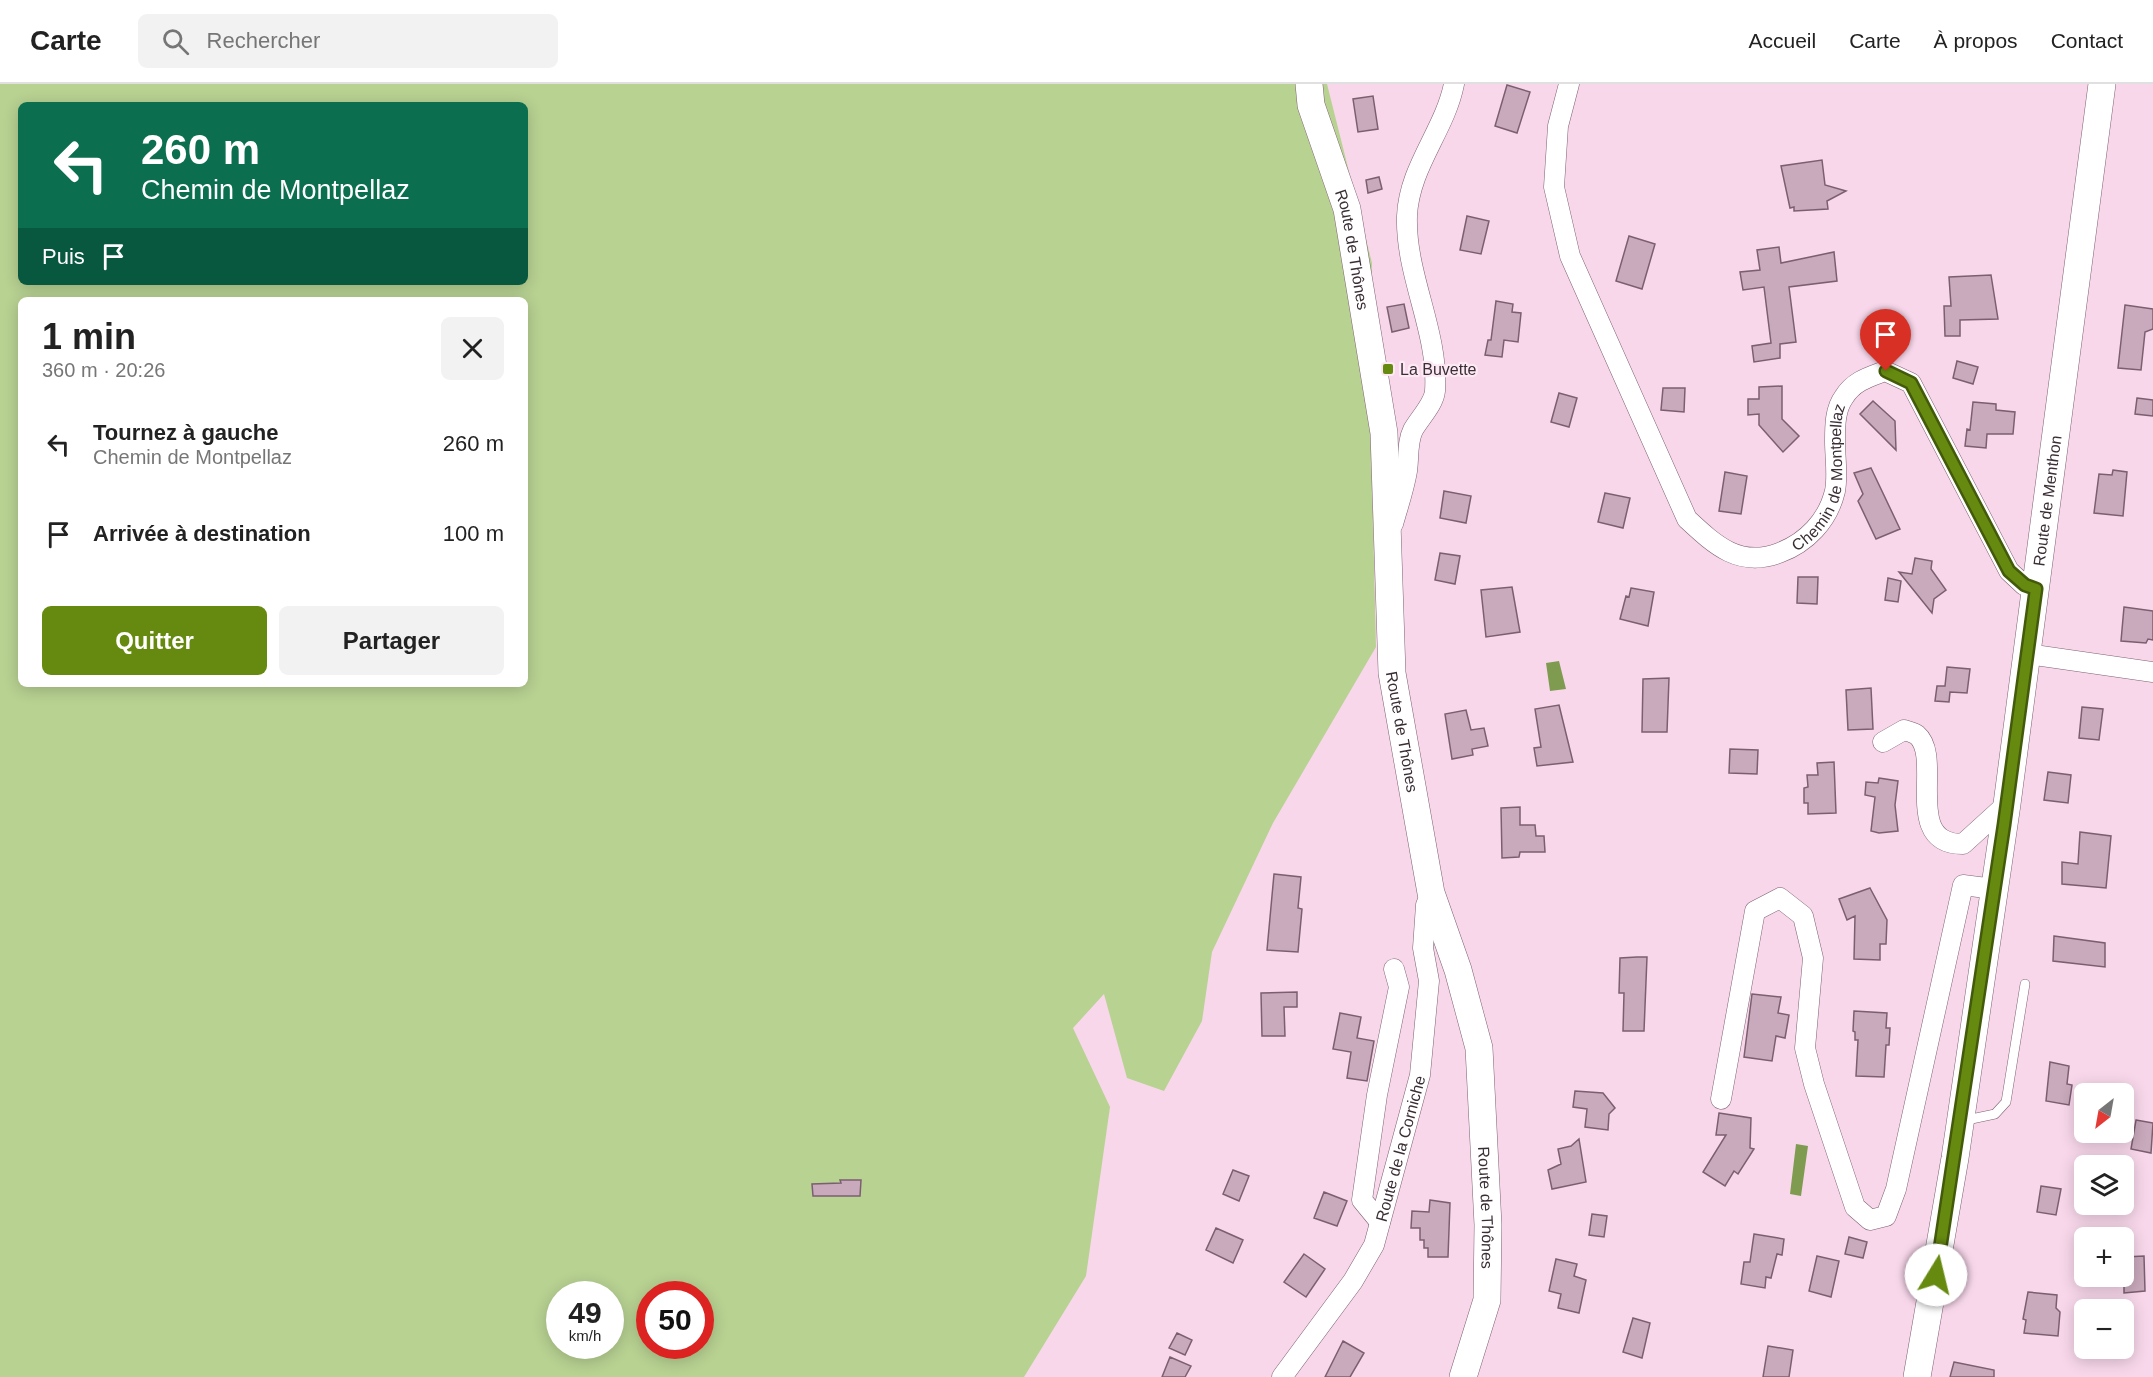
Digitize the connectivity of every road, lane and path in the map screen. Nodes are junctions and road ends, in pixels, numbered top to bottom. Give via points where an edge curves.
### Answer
1 (1309, 84) edge
2 (1454, 84) edge
3 (1468, 84) edge
4 (1569, 84) edge
5 (2102, 84) edge
6 (1442, 119) junction
7 (1382, 421) junction
8 (1412, 433) junction
9 (1388, 544) junction
10 (2036, 589) junction
11 (2027, 654) junction
12 (2153, 672) edge
13 (1883, 742) dead end
14 (2007, 804) junction
15 (1994, 889) junction
16 (1431, 893) junction
17 (1394, 969) dead end
18 (2025, 984) dead end
19 (1721, 1099) dead end
20 (1960, 1121) junction
21 (1380, 1222) junction
22 (1282, 1377) edge
23 (1463, 1377) edge
24 (1917, 1377) edge

1 - 7 main road, Route de Thônes via 1311,105 1347,209
2 - 6 street
3 - 6 street
4 - 10 street, Chemin de Montpellaz via 1558,126 1554,187 1570,256 1687,519 1717,547 1748,558 1768,557 1798,545 1823,520 1835,491 1836,420 1843,397 1860,379 1886,371 1911,383 2009,571
5 - 10 main road, Route de Menthon
6 - 8 street via 1426,148 1407,215 1408,245 1433,360 1436,394
7 - 8 street
7 - 9 main road, Route de Thônes
8 - 9 street via 1407,473
9 - 16 main road, Route de Thônes via 1392,673
10 - 11 main road, Route de Menthon
11 - 12 street
11 - 14 main road, Route de Menthon
13 - 14 street via 1904,729 1917,735 1923,746 1927,811 1934,832 1950,844 1963,844
14 - 15 main road, Route de Menthon
15 - 19 street via 1963,885 1896,1190 1886,1216 1870,1220 1855,1206 1814,1084 1805,1048 1813,958 1803,916 1780,898 1755,911
15 - 20 main road, Route de Menthon
16 - 21 street, Route de la Corniche via 1426,905 1424,948 1429,981 1420,1075
16 - 23 main road, Route de Thônes via 1458,970 1479,1048 1488,1225 1487,1300
17 - 21 street via 1399,987 1377,1095 1362,1200
18 - 20 lane via 2006,1102 1995,1114
20 - 24 main road, Route de Menthon
21 - 22 street, Route de la Corniche via 1374,1245 1353,1281

